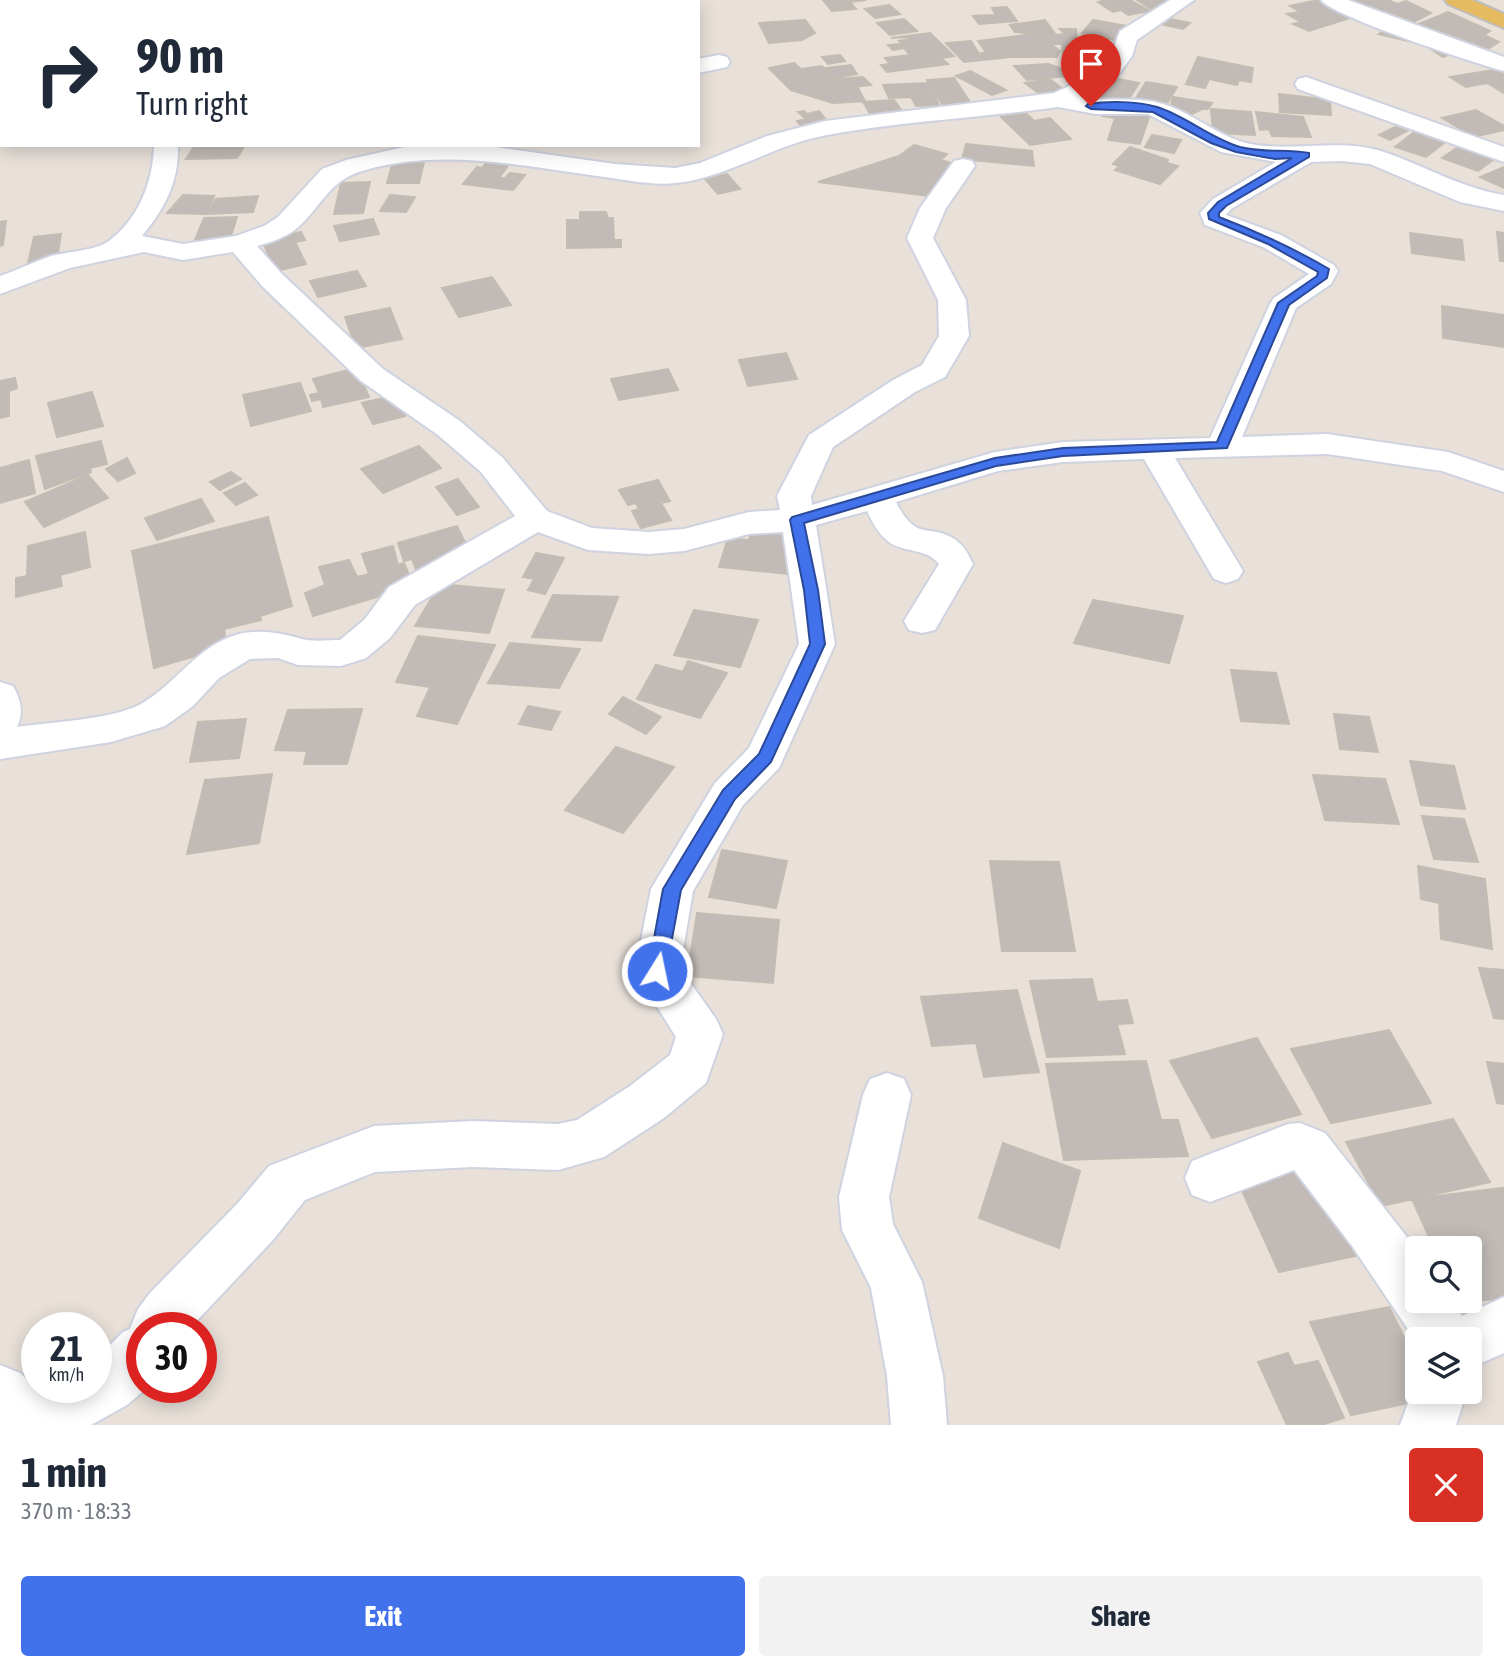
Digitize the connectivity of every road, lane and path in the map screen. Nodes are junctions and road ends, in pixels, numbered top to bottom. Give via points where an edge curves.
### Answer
1 (1184, 0) edge
2 (1331, 0) edge
3 (1455, 0) edge
4 (1504, 22) edge
5 (1504, 64) edge
6 (1306, 84) dead end
7 (1057, 100) junction
8 (166, 147) edge
9 (1306, 155) junction
10 (1504, 155) edge
11 (660, 156) dead end
12 (963, 166) dead end
13 (675, 176) junction
14 (1504, 202) edge
15 (240, 243) junction
16 (117, 249) junction
17 (0, 286) edge
18 (1222, 446) junction
19 (1153, 448) junction
20 (1504, 482) edge
21 (877, 498) junction
22 (535, 519) junction
23 (797, 520) junction
24 (1226, 570) dead end
25 (922, 621) dead end
26 (0, 696) edge
27 (0, 722) edge
28 (0, 744) edge
29 (887, 1095) dead end
30 (1210, 1178) dead end
31 (1405, 1280) edge
32 (169, 1312) edge
33 (1504, 1324) edge
34 (1482, 1335) edge
35 (126, 1368) edge
36 (0, 1393) edge
37 (1435, 1404) edge
38 (919, 1425) edge
39 (1428, 1425) edge

1 - 7 street via 1128,36 1116,63 1090,89
2 - 5 street
3 - 4 main road
6 - 10 street
7 - 9 street via 1155,110 1240,150
7 - 13 street via 825,128
8 - 16 street via 168,169 154,206
9 - 14 street via 1375,157 1469,197
9 - 18 street via 1213,213 1214,219 1272,242 1325,271 1283,303
11 - 13 street
12 - 23 street via 933,208 920,238 952,300 954,336 934,371 820,442 794,496
13 - 15 street via 478,152 416,152 355,164 331,174 287,223
15 - 16 street via 183,252 144,244
15 - 22 street via 272,280 372,375 449,428 492,465
16 - 17 street via 61,262
18 - 19 street
18 - 20 street via 1326,444 1448,462
19 - 21 street via 1063,452 995,462
19 - 24 street
21 - 23 street
21 - 25 street via 891,524 904,536 940,545 956,564
22 - 23 street via 588,539 649,543 684,540 749,523
22 - 28 street via 402,596 377,629 353,649 298,652 283,645 243,646 206,669 180,696 151,716 111,728
23 - 32 street via 817,644 765,758 729,794 672,889 657,971 700,1034 689,1068 587,1141 558,1147 472,1144 374,1149 287,1183
26 - 27 street
29 - 38 street via 864,1197 868,1230 896,1282 915,1376
30 - 31 street via 1288,1147 1308,1149
33 - 34 street
35 - 36 street via 97,1394 34,1422
37 - 39 street

